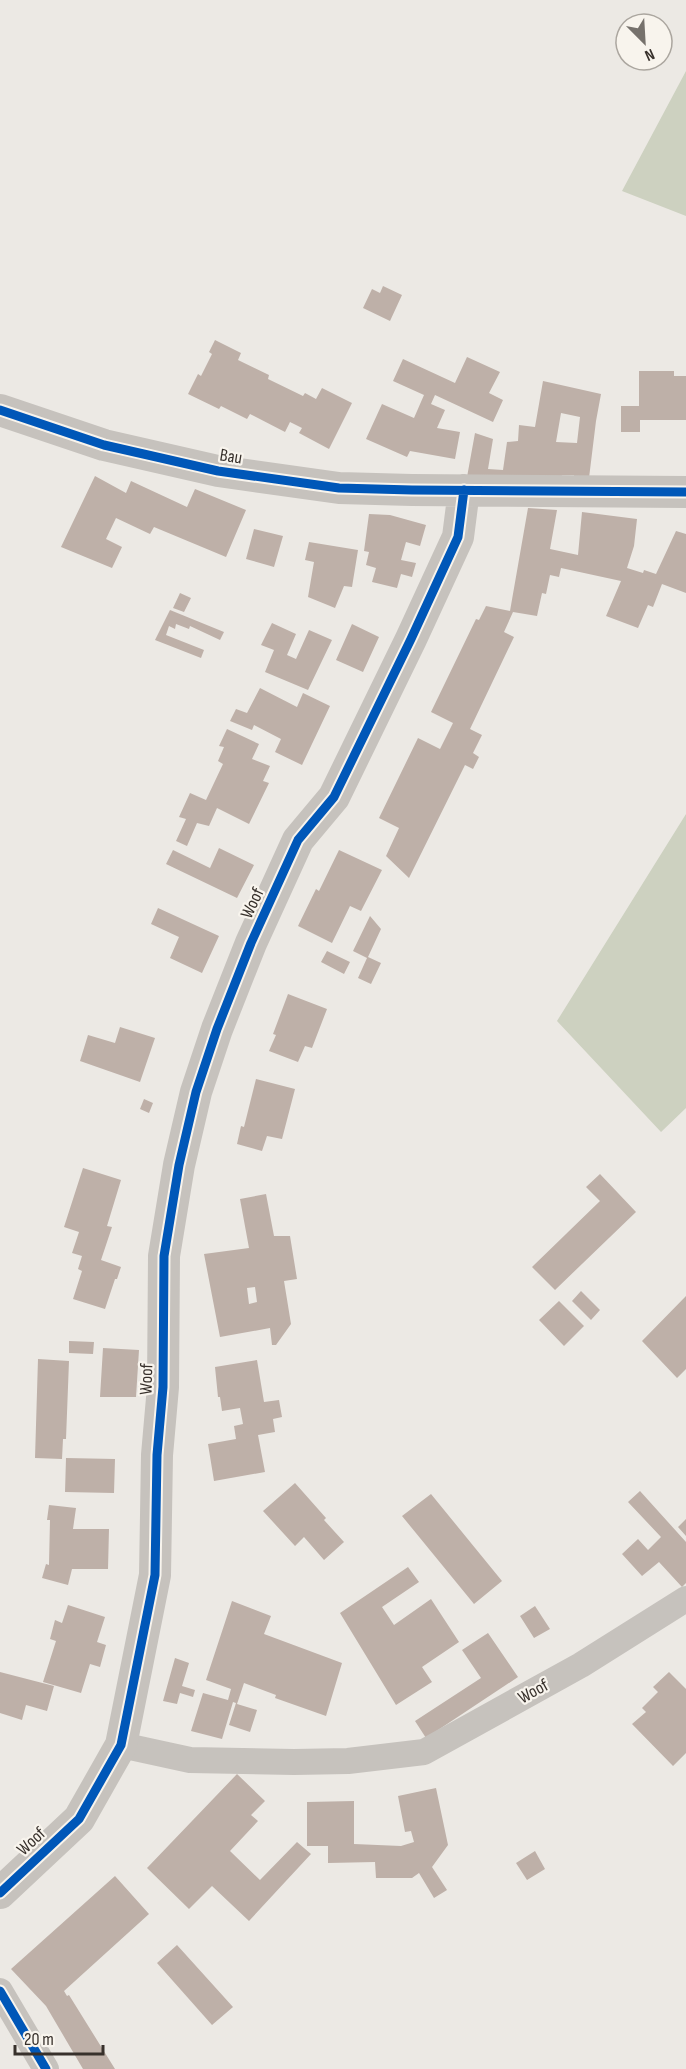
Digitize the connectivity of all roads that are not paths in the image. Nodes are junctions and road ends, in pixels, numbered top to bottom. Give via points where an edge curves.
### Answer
1 (0, 410) edge
2 (464, 490) junction
3 (686, 492) edge
4 (686, 1599) edge
5 (121, 1745) junction
6 (0, 1893) edge
7 (0, 1992) edge
8 (46, 2069) edge

1 - 2 street, Bau via 104,445 218,471 339,488
2 - 3 street, Bau
2 - 5 street, Woof via 458,537 334,797 298,840 251,943 196,1092 179,1165 165,1256 155,1575
4 - 5 street, Woof via 581,1665 424,1752 348,1761 190,1760
5 - 6 street, Woof via 80,1819
7 - 8 street

